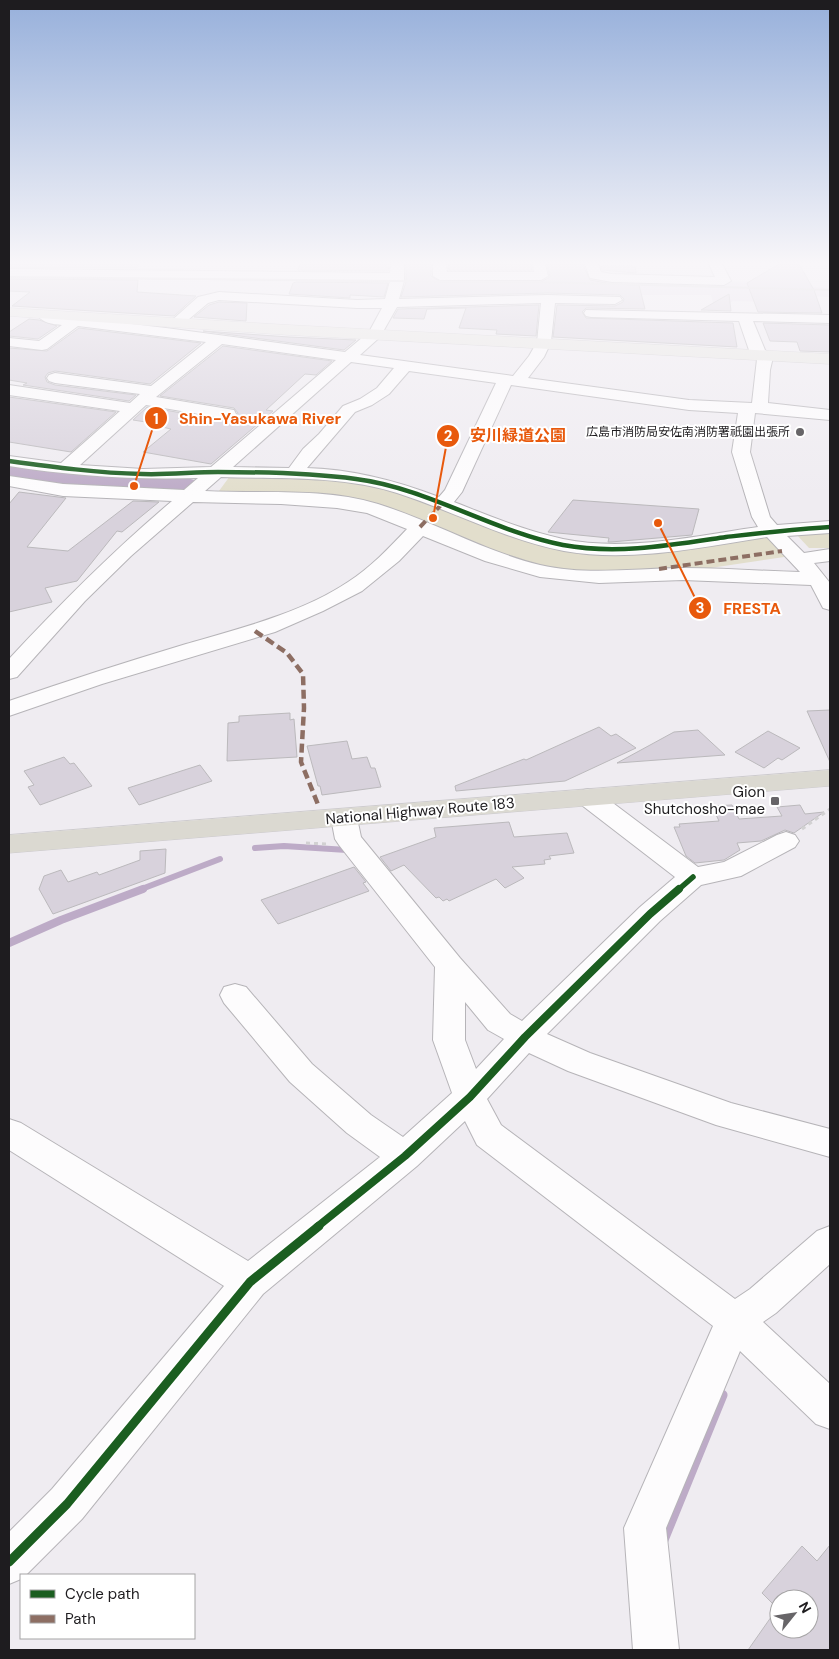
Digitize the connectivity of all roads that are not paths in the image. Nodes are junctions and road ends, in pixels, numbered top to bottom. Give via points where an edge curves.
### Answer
1 (48, 341) edge
2 (216, 341) edge
3 (228, 341) edge
4 (367, 341) edge
5 (532, 341) edge
6 (754, 341) edge
7 (9, 342) edge
8 (544, 342) junction
9 (765, 357) junction
10 (348, 358) junction
11 (830, 359) edge
12 (406, 366) junction
13 (55, 378) dead end
14 (511, 380) junction
15 (9, 390) edge
16 (143, 400) junction
17 (754, 408) junction
18 (228, 414) dead end
19 (830, 415) edge
20 (9, 461) edge
21 (65, 469) junction
22 (217, 472) junction
23 (295, 473) junction
24 (9, 481) edge
25 (188, 496) junction
26 (442, 504) junction
27 (420, 527) junction
28 (830, 527) edge
29 (772, 531) junction
30 (830, 555) edge
31 (801, 559) junction
32 (818, 579) junction
33 (830, 604) edge
34 (9, 672) edge
35 (9, 709) edge
36 (830, 778) edge
37 (588, 798) junction
38 (344, 818) junction
39 (786, 841) road end
40 (9, 844) edge
41 (693, 877) junction
42 (450, 965) junction
43 (235, 995) dead end
44 (525, 1037) junction
45 (470, 1097) junction
46 (9, 1133) edge
47 (830, 1144) edge
48 (405, 1156) junction
49 (830, 1242) edge
50 (250, 1282) junction
51 (734, 1320) junction
52 (830, 1410) edge
53 (9, 1562) edge
54 (656, 1650) edge

1 - 7 street via 42,346
2 - 16 street
3 - 10 street
4 - 10 street
5 - 8 main road
6 - 9 street via 758,352
8 - 9 main road
8 - 14 street via 536,357
9 - 11 main road
9 - 17 street
10 - 12 street
10 - 22 street
12 - 14 street
12 - 23 street via 383,391 349,409
13 - 16 street
14 - 17 street via 689,405
14 - 26 street via 454,492
15 - 16 street
16 - 18 street
16 - 21 street
17 - 19 street
17 - 29 street via 741,452 761,517
20 - 21 street
21 - 22 street via 143,474
22 - 23 street
22 - 25 street
23 - 26 street via 359,478
24 - 25 street via 63,490
25 - 27 street via 337,502 372,508
25 - 34 street via 78,597
26 - 29 street via 523,535 565,545 608,549 655,547
27 - 32 street via 492,557 540,572 599,576 682,574
27 - 35 street via 392,557 355,587 316,607 267,627 94,679
28 - 29 street
29 - 31 street
30 - 31 street
31 - 32 street
32 - 33 street
36 - 37 highway, National Highway Route 183
37 - 38 highway, National Highway Route 183
37 - 41 street
38 - 40 highway, National Highway Route 183
38 - 42 street via 348,839
39 - 41 street via 731,870
41 - 44 street via 650,914
42 - 44 street via 499,1022
42 - 45 street via 449,1040
43 - 48 street via 301,1074 359,1124
44 - 45 street
44 - 47 street via 579,1062 728,1116
45 - 48 street
45 - 51 street via 488,1135
46 - 50 street
48 - 50 street
49 - 51 street via 763,1301
50 - 53 street via 67,1504
51 - 52 street
51 - 54 street via 645,1528

